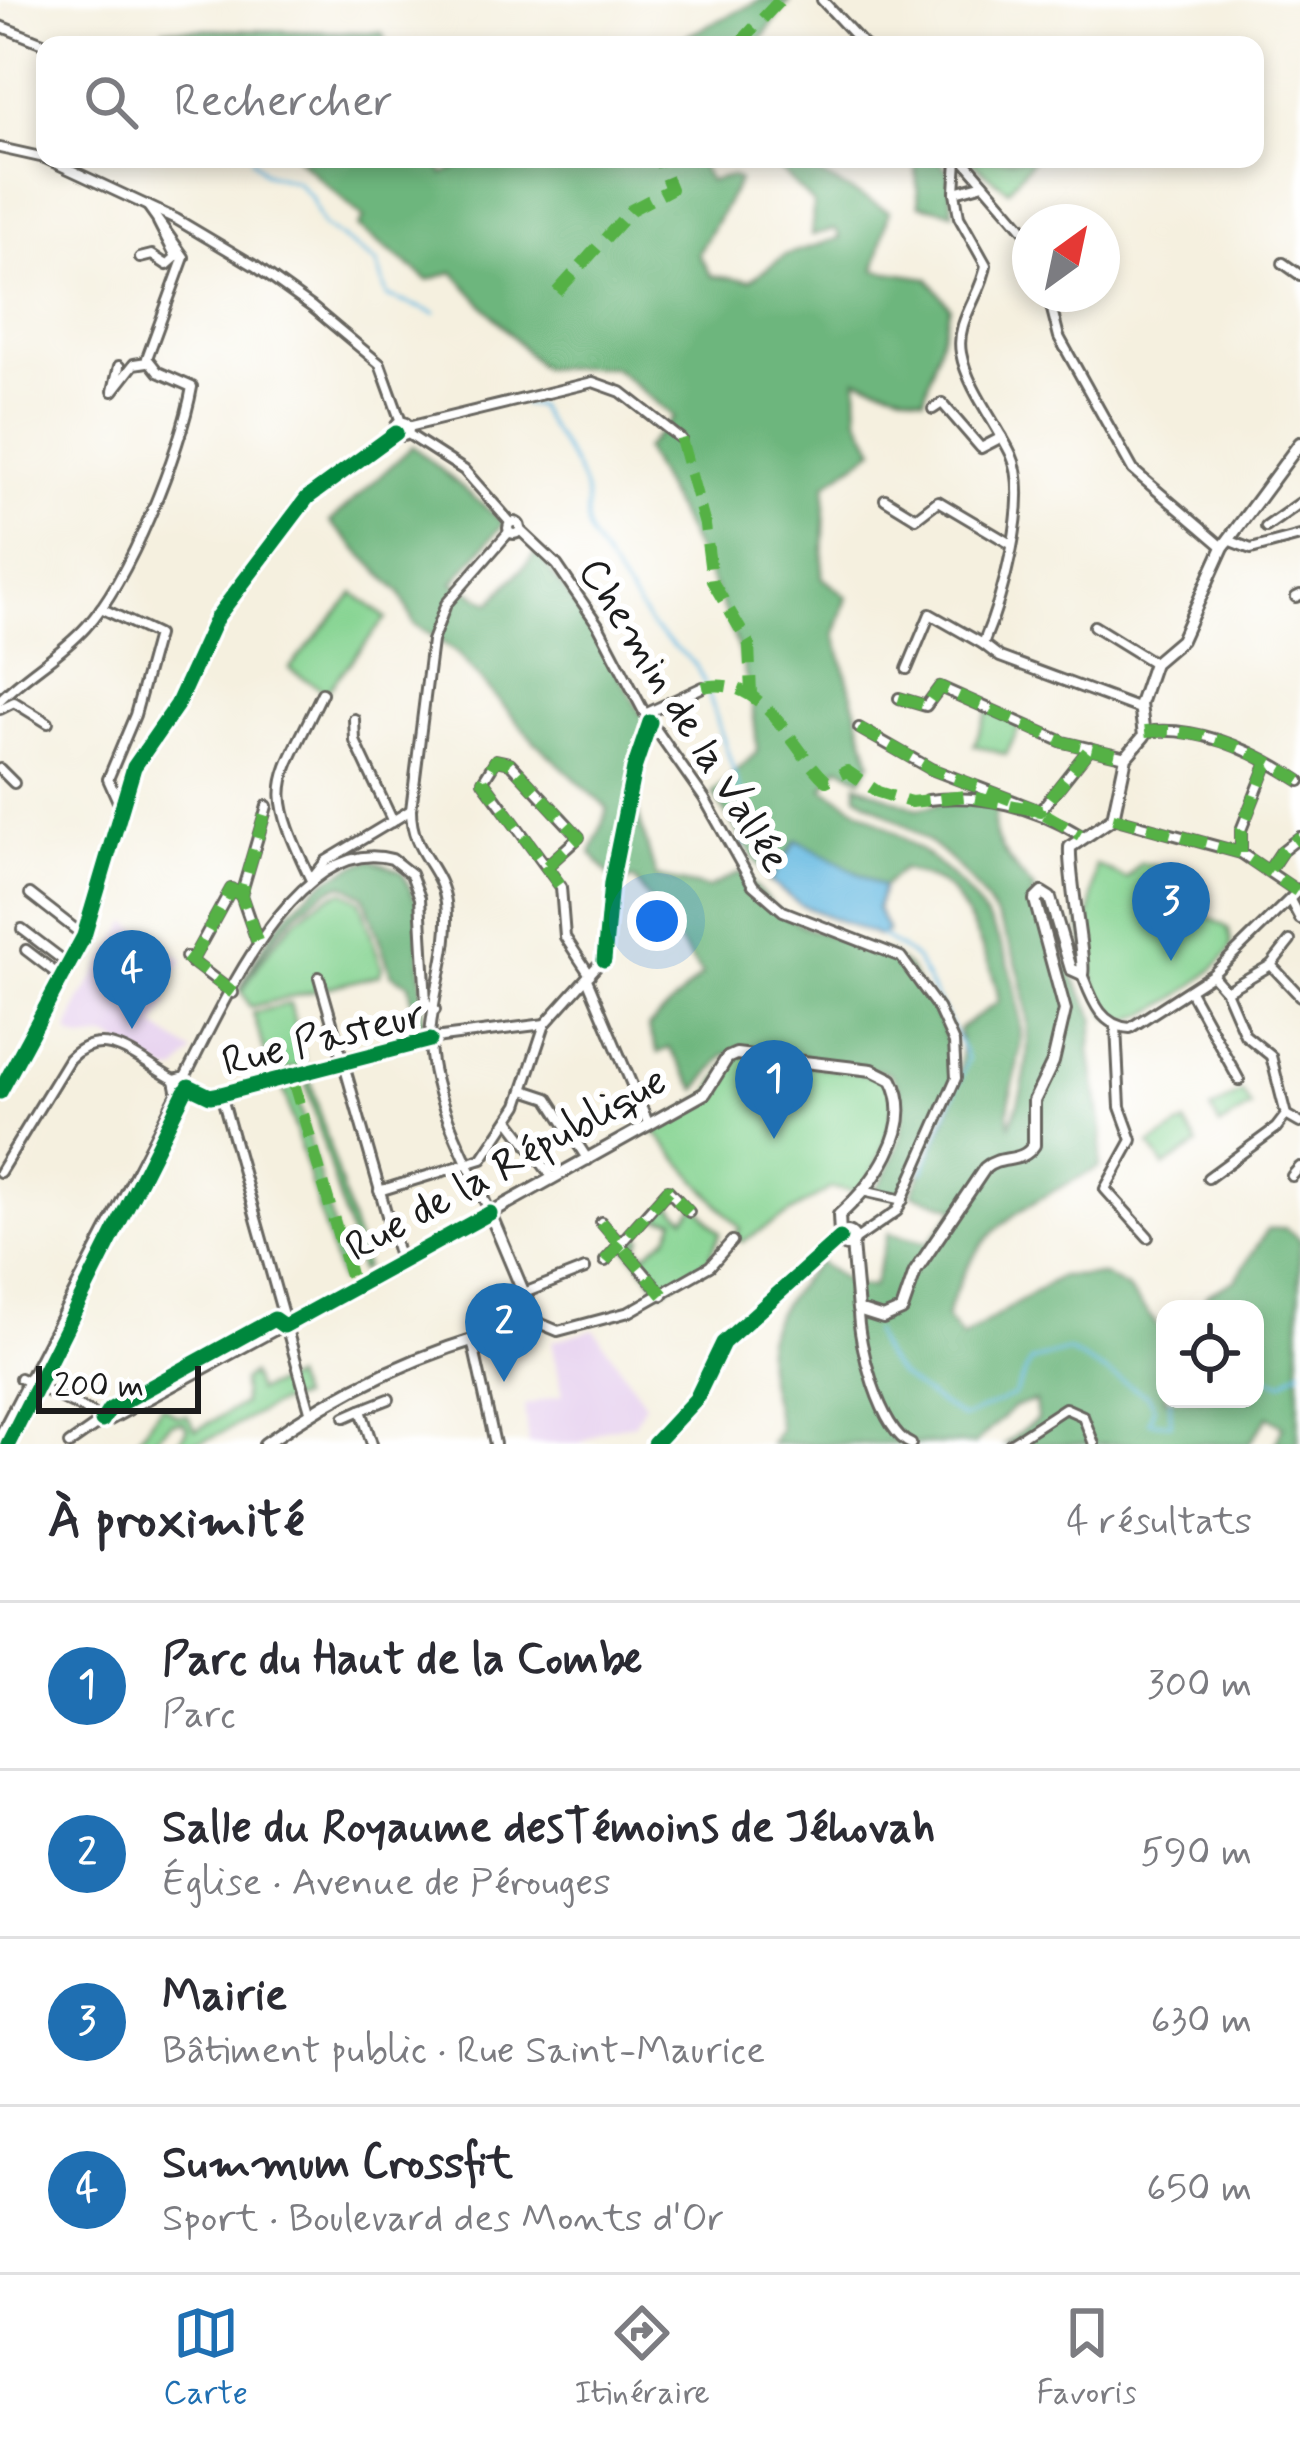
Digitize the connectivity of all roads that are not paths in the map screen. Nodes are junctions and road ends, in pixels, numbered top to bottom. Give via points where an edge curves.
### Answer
1 (822, 0) edge
2 (0, 26) edge
3 (855, 36) edge
4 (36, 41) edge
5 (0, 148) edge
6 (36, 157) edge
7 (65, 168) edge
8 (959, 168) edge
9 (969, 168) edge
10 (984, 184) junction
11 (955, 192) junction
12 (147, 206) junction
13 (1012, 216) edge
14 (158, 222) junction
15 (140, 259) dead end
16 (1283, 262) dead end
17 (1300, 275) edge
18 (1053, 312) edge
19 (147, 362) junction
20 (119, 366) dead end
21 (933, 409) dead end
22 (406, 428) junction
23 (1002, 437) junction
24 (681, 440) dead end
25 (1300, 443) edge
26 (885, 499) dead end
27 (1300, 503) edge
28 (1266, 527) dead end
29 (513, 528) junction
30 (1300, 536) edge
31 (1009, 543) junction
32 (1226, 544) junction
33 (101, 608) junction
34 (1094, 626) dead end
35 (983, 644) junction
36 (1154, 663) junction
37 (908, 669) dead end
38 (703, 687) dead end
39 (322, 693) dead end
40 (899, 698) dead end
41 (0, 700) edge
42 (0, 709) edge
43 (1140, 709) junction
44 (354, 718) dead end
45 (647, 718) junction
46 (48, 723) dead end
47 (859, 728) dead end
48 (1145, 732) junction
49 (1090, 748) junction
50 (1126, 757) junction
51 (1267, 764) junction
52 (0, 770) edge
53 (1300, 781) edge
54 (14, 783) dead end
55 (928, 800) dead end
56 (267, 806) dead end
57 (121, 808) junction
58 (411, 810) junction
59 (1040, 811) junction
60 (1114, 818) junction
61 (393, 822) junction
62 (1080, 836) junction
63 (1300, 837) edge
64 (1241, 853) junction
65 (547, 866) junction
66 (1270, 869) junction
67 (317, 874) junction
68 (1299, 890) edge
69 (30, 894) dead end
70 (241, 895) junction
71 (1290, 900) junction
72 (1300, 919) edge
73 (22, 929) dead end
74 (84, 936) junction
75 (257, 941) junction
76 (1289, 941) dead end
77 (26, 950) dead end
78 (68, 964) junction
79 (1270, 965) junction
80 (1082, 974) junction
81 (1211, 975) junction
82 (60, 976) junction
83 (319, 977) dead end
84 (588, 977) junction
85 (1190, 991) junction
86 (1226, 991) junction
87 (233, 993) junction
88 (1300, 996) edge
89 (435, 1010) junction
90 (545, 1024) junction
91 (1116, 1026) junction
92 (430, 1040) junction
93 (342, 1061) junction
94 (1239, 1080) dead end
95 (182, 1083) junction
96 (524, 1090) junction
97 (0, 1092) edge
98 (221, 1094) junction
99 (1286, 1115) junction
100 (510, 1120) junction
101 (1300, 1123) edge
102 (650, 1126) junction
103 (588, 1160) junction
104 (470, 1166) junction
105 (1300, 1167) edge
106 (0, 1172) edge
107 (1292, 1176) dead end
108 (1208, 1178) dead end
109 (554, 1179) junction
110 (379, 1191) junction
111 (867, 1192) junction
112 (904, 1197) junction
113 (689, 1211) dead end
114 (490, 1213) junction
115 (601, 1222) dead end
116 (1148, 1237) dead end
117 (846, 1239) junction
118 (732, 1241) dead end
119 (619, 1248) junction
120 (400, 1261) junction
121 (605, 1261) dead end
122 (585, 1269) dead end
123 (524, 1293) junction
124 (663, 1295) junction
125 (858, 1310) junction
126 (527, 1318) junction
127 (284, 1326) junction
128 (472, 1339) junction
129 (24, 1380) junction
130 (336, 1395) junction
131 (389, 1399) dead end
132 (361, 1410) junction
133 (310, 1411) junction
134 (102, 1421) junction
135 (0, 1435) edge
136 (285, 1437) edge
137 (69, 1444) edge
138 (265, 1444) edge
139 (372, 1444) edge
140 (496, 1444) edge
141 (654, 1444) edge
142 (911, 1444) edge
143 (1010, 1444) edge
144 (1094, 1444) edge

1 - 3 street
2 - 4 street
5 - 6 street
7 - 12 street
8 - 11 street
9 - 10 street
10 - 11 street
10 - 13 street
11 - 23 street via 958,218 986,265 960,352
12 - 14 street
12 - 22 street via 256,266 369,353
14 - 15 street via 176,257 167,265 152,255
14 - 19 street via 184,257
16 - 17 street
18 - 32 street via 1133,470
19 - 20 street via 134,364 113,391
19 - 33 street via 189,382 190,396 146,522
21 - 23 street via 943,403 981,448
22 - 24 street via 585,382 621,392
22 - 29 street, Chemin de la Vallée via 464,470
22 - 57 street via 307,498 237,585 177,705 134,766
23 - 31 street via 1017,473
25 - 32 main road
26 - 31 street via 916,518 938,501
27 - 28 street
29 - 45 street, Chemin de la Vallée via 557,565
29 - 58 street via 446,604 432,640
30 - 32 street via 1251,549
31 - 35 street via 1000,604
32 - 36 main road via 1181,640
33 - 41 street
33 - 57 street via 154,629 142,694 108,779
34 - 36 street
35 - 37 street via 930,614
35 - 43 street
36 - 43 main road
38 - 45 street
39 - 67 street via 277,804
40 - 49 street via 926,706 940,687
42 - 46 street via 14,702
43 - 48 main road
44 - 61 street via 355,741
45 - 84 street via 610,884 604,960
45 - 112 street, Chemin de la Vallée via 753,885 784,911 901,957 938,1009 954,1043 956,1078
47 - 59 street via 931,769
48 - 50 main road
48 - 51 street via 1206,736
49 - 50 street
49 - 59 street
50 - 60 main road
51 - 53 street
51 - 64 street via 1241,830
52 - 54 street
55 - 59 street via 966,796
56 - 70 street
57 - 74 street
58 - 61 street
58 - 89 street via 412,838 446,897
59 - 62 street
60 - 62 main road
60 - 64 street
61 - 67 street
62 - 80 main road via 1070,847 1068,877
63 - 66 street
64 - 66 street
65 - 65 street via 483,781 496,760 510,763 579,837
65 - 84 street via 561,887 565,937
66 - 68 street
67 - 75 street
67 - 89 street via 368,856 392,859 411,874 422,910 426,1004
68 - 71 street
69 - 74 street
70 - 75 street
70 - 87 street via 231,889 188,959
71 - 72 street
71 - 81 street
73 - 78 street
74 - 78 street
75 - 87 street
76 - 79 street
77 - 82 street
78 - 82 street
79 - 86 street
79 - 88 street
80 - 91 street via 1102,1016
80 - 125 main road via 1071,969 1050,898 1038,895 1064,1018 1034,1101 1034,1145 1027,1155 985,1168 915,1272 902,1310 884,1318
81 - 85 street
81 - 86 street
82 - 97 street
83 - 93 street
84 - 90 street
84 - 102 street
85 - 91 street via 1135,1026
85 - 94 street
86 - 99 street via 1245,1034 1274,1062
87 - 95 street
89 - 92 street
90 - 92 street, Rue Pasteur
90 - 96 street
91 - 116 street via 1120,1107 1132,1141 1105,1190
92 - 93 street, Rue Pasteur
92 - 104 street
93 - 98 street, Rue Pasteur
93 - 110 street
95 - 98 street, Rue Pasteur
95 - 106 street, Rue Pasteur via 116,1045 82,1047
95 - 129 street
96 - 100 street
96 - 103 street via 548,1098
98 - 127 street
99 - 101 street
99 - 108 street
100 - 104 street
100 - 109 street
102 - 103 main road, Rue de la République
102 - 111 main road, Rue de la République via 705,1093 736,1054 872,1070 892,1080 898,1099 884,1164
103 - 109 main road, Rue de la République
104 - 110 street
104 - 114 street
105 - 107 street
109 - 114 main road, Rue de la République
110 - 120 street
111 - 112 street
111 - 117 main road, Rue de la République via 841,1220
112 - 117 street via 876,1225
113 - 119 street via 668,1190
114 - 120 street, Rue de la République
114 - 123 main road
115 - 119 street
117 - 125 main road
117 - 141 street via 723,1343 695,1399
118 - 124 street via 710,1266
119 - 121 street
119 - 124 street
120 - 127 street, Rue de la République
122 - 123 street
123 - 126 main road
124 - 126 street via 558,1331
125 - 142 street via 884,1408
126 - 128 main road
127 - 133 street
127 - 134 street, Rue de la République
128 - 130 main road
128 - 140 street
129 - 134 street
129 - 135 street
130 - 132 street via 346,1418
130 - 133 main road
131 - 132 street
132 - 139 street
133 - 136 main road
134 - 137 street, Rue de la République
136 - 138 main road
143 - 144 street via 1065,1408 1083,1416

